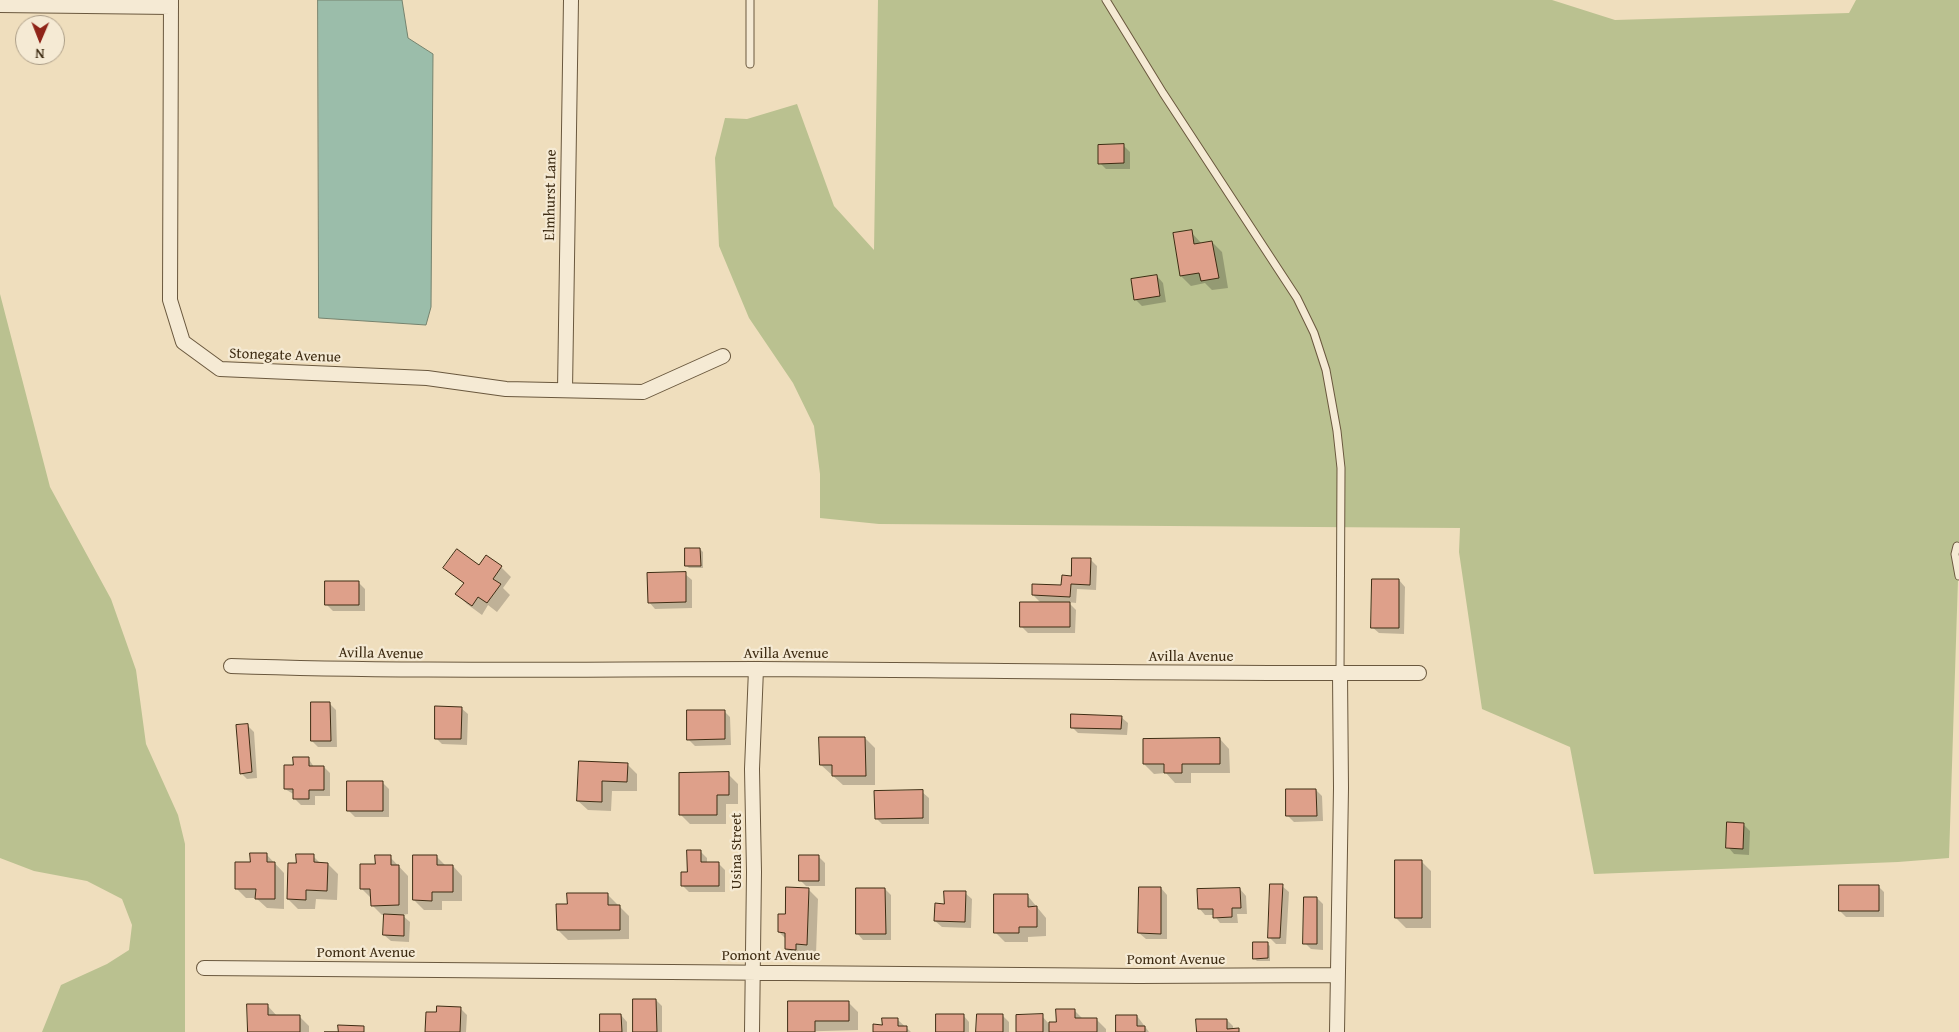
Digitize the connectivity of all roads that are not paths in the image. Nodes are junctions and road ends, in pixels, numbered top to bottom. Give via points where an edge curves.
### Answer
1 (571, 0) edge
2 (750, 0) edge
3 (1106, 0) edge
4 (171, 4) edge
5 (0, 5) edge
6 (750, 64) dead end
7 (724, 356) dead end
8 (565, 390) junction
9 (1957, 546) dead end
10 (1959, 576) edge
11 (232, 666) dead end
12 (756, 669) junction
13 (1419, 673) dead end
14 (1340, 674) junction
15 (204, 968) dead end
16 (751, 972) junction
17 (1337, 975) junction
18 (752, 1032) edge
19 (1337, 1032) edge

1 - 8 street, Elmhurst Lane
2 - 6 lane
3 - 14 lane via 1297,298 1314,333 1326,370 1341,468
4 - 5 street
4 - 8 street, Stonegate Avenue via 170,300 183,342 220,369 428,378 506,389
7 - 8 street, Stonegate Avenue via 643,392
9 - 10 lane via 1955,554
11 - 12 street, Avilla Avenue via 363,671
12 - 14 street, Avilla Avenue
12 - 16 street, Usina Street
13 - 14 street, Avilla Avenue
14 - 17 street
15 - 16 street, Pomont Avenue
16 - 17 street, Pomont Avenue via 1202,977
16 - 18 street, Usina Street
17 - 19 street

